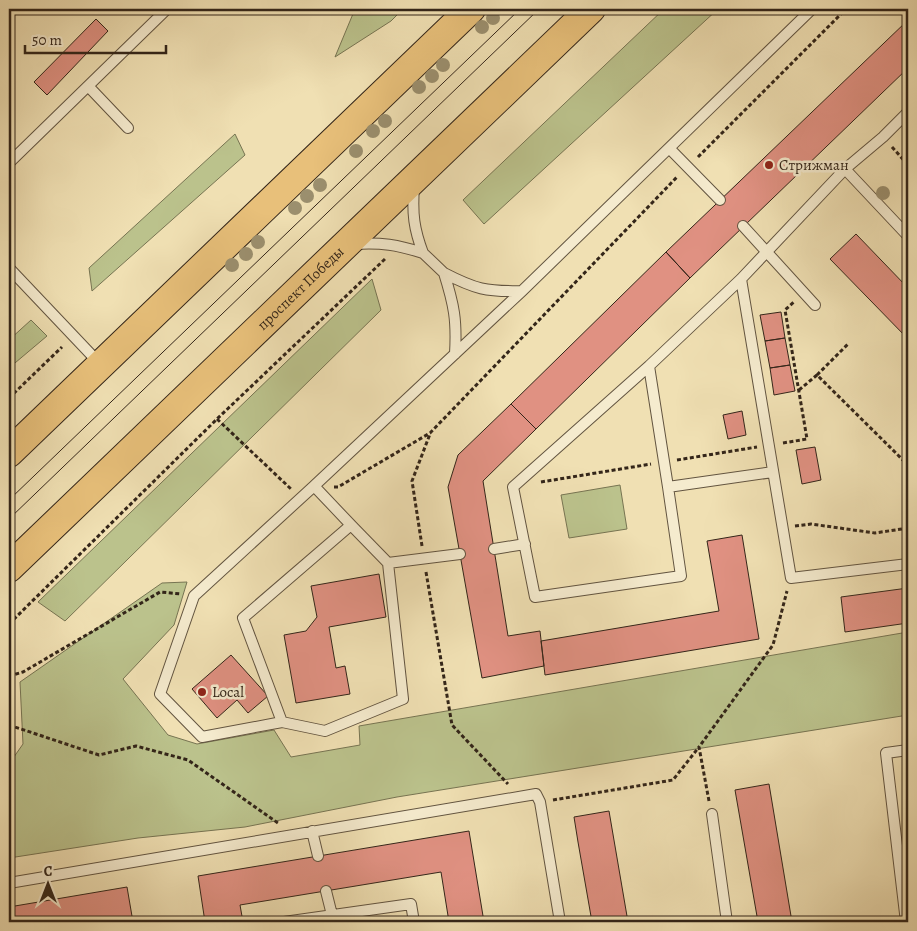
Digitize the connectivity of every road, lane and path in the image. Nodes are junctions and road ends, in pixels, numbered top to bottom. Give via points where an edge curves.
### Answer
1 (167, 9) edge
2 (471, 9) edge
3 (591, 9) edge
4 (812, 9) edge
5 (846, 9) edge
6 (88, 86) junction
7 (908, 112) edge
8 (128, 128) dead end
9 (883, 137) junction
10 (669, 148) junction
11 (9, 163) edge
12 (908, 164) edge
13 (687, 167) junction
14 (845, 169) junction
15 (415, 178) junction
16 (720, 200) dead end
17 (744, 226) dead end
18 (908, 236) edge
19 (346, 245) junction
20 (767, 252) junction
21 (423, 253) junction
22 (385, 259) dead end
23 (9, 268) edge
24 (444, 274) junction
25 (741, 279) junction
26 (522, 292) junction
27 (804, 292) junction
28 (815, 305) dead end
29 (849, 343) dead end
30 (62, 347) dead end
31 (455, 354) junction
32 (101, 365) junction
33 (650, 366) junction
34 (817, 375) junction
35 (799, 390) junction
36 (9, 398) edge
37 (217, 419) junction
38 (430, 433) junction
39 (769, 446) junction
40 (9, 453) edge
41 (664, 462) junction
42 (908, 465) edge
43 (773, 472) junction
44 (314, 486) junction
45 (513, 486) junction
46 (668, 488) junction
47 (300, 498) junction
48 (351, 525) junction
49 (782, 528) junction
50 (908, 528) edge
51 (525, 544) junction
52 (494, 549) dead end
53 (460, 554) dead end
54 (424, 558) junction
55 (388, 563) junction
56 (908, 564) edge
57 (9, 568) edge
58 (791, 578) junction
59 (194, 596) junction
60 (9, 624) edge
61 (9, 676) edge
62 (282, 722) junction
63 (9, 725) edge
64 (699, 747) junction
65 (908, 750) edge
66 (519, 796) junction
67 (540, 802) junction
68 (712, 814) joint
69 (312, 832) junction
70 (295, 835) junction
71 (318, 856) dead end
72 (904, 865) edge
73 (9, 883) edge
74 (326, 891) dead end
75 (332, 916) junction
76 (284, 922) edge
77 (414, 922) edge
78 (560, 922) edge
79 (727, 922) edge
80 (906, 922) edge

1 - 6 lane
2 - 32 main road
3 - 15 main road, проспект Победы
4 - 10 lane
5 - 13 path
6 - 8 lane
6 - 11 lane
7 - 9 lane
9 - 12 path
9 - 14 lane
10 - 13 lane
10 - 26 lane
13 - 16 lane
13 - 38 path
14 - 18 lane
14 - 20 lane
15 - 19 main road, проспект Победы
15 - 21 lane via 412,204 415,230
17 - 20 lane
19 - 21 lane via 377,242
19 - 57 main road, проспект Победы
20 - 25 lane
20 - 27 lane
21 - 24 lane
22 - 37 path
23 - 32 lane
24 - 26 lane via 472,287 496,292
24 - 31 lane via 457,328
25 - 33 lane
25 - 39 lane
26 - 31 lane
27 - 28 lane
27 - 35 path via 785,310
29 - 34 path
30 - 36 path
31 - 44 lane
32 - 40 main road
33 - 41 lane
33 - 45 lane
34 - 35 path
34 - 42 path
35 - 39 path via 807,439
37 - 47 path
37 - 60 path
38 - 44 path via 338,487
38 - 54 path via 412,481
39 - 41 path
39 - 43 lane
41 - 45 path
41 - 46 lane
43 - 46 lane
43 - 49 lane
44 - 47 lane
44 - 48 lane
45 - 51 lane
46 - 51 lane via 681,576 535,597
47 - 59 lane
48 - 55 lane
48 - 62 lane via 243,618
49 - 50 path via 811,524 875,533
49 - 58 lane
51 - 52 lane
53 - 54 lane
54 - 55 lane
54 - 66 path via 452,725
55 - 62 lane via 403,699 325,731
56 - 58 lane
58 - 64 path via 773,645
59 - 61 path via 160,592 23,672
59 - 62 lane via 160,694 202,738
63 - 70 path via 100,755 136,746 188,760
64 - 67 path via 673,780
64 - 68 path
65 - 72 lane via 886,753
66 - 67 lane via 536,794
66 - 69 lane
67 - 78 lane
68 - 79 lane
69 - 70 lane
69 - 71 lane
70 - 73 lane
72 - 80 lane
74 - 75 lane
75 - 76 lane
75 - 77 lane via 410,904

